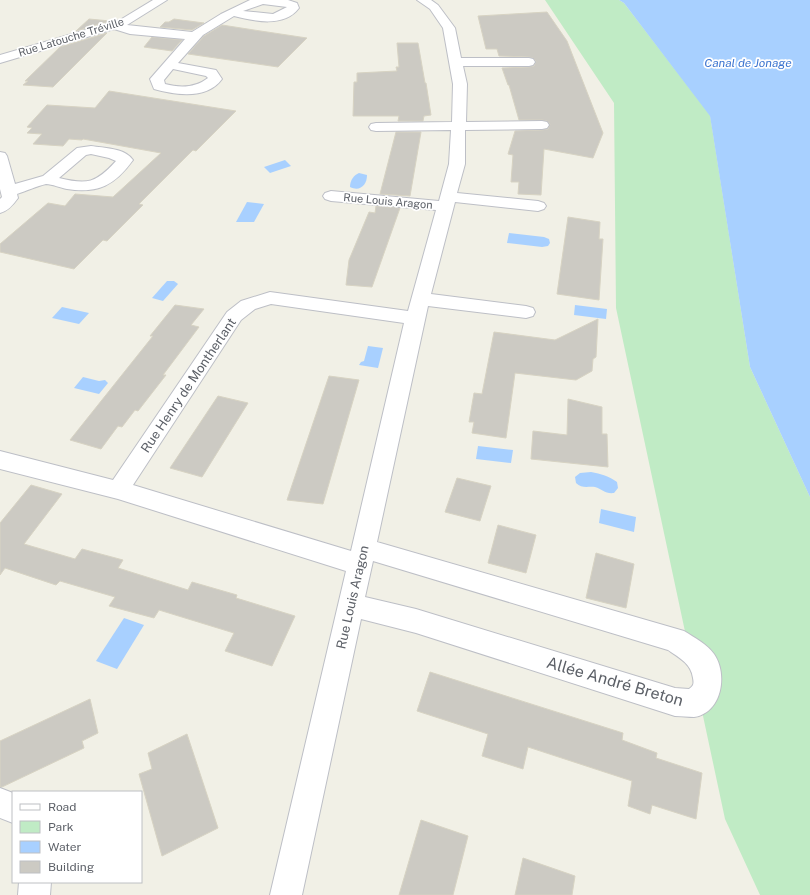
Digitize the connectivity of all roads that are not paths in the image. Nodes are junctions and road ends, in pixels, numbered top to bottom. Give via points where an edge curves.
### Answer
1 (161, 0) edge
2 (423, 0) edge
3 (234, 13) dead end
4 (115, 25) junction
5 (194, 36) junction
6 (0, 59) edge
7 (456, 62) junction
8 (529, 62) dead end
9 (170, 65) dead end
10 (542, 125) dead end
11 (458, 126) junction
12 (376, 127) dead end
13 (0, 156) edge
14 (48, 179) dead end
15 (9, 190) junction
16 (331, 196) dead end
17 (447, 202) junction
18 (538, 206) dead end
19 (0, 208) edge
20 (418, 309) junction
21 (526, 312) dead end
22 (0, 460) edge
23 (118, 490) junction
24 (361, 556) junction
25 (350, 605) junction
26 (0, 803) edge
27 (12, 808) edge
28 (35, 883) edge
29 (34, 895) edge
30 (286, 895) edge

1 - 4 street, Rue Latouche Tréville
2 - 7 street, Rue Louis Aragon via 434,6 449,28
3 - 5 street
4 - 5 street via 130,30
4 - 6 street, Rue Latouche Tréville
5 - 9 street
7 - 8 street
7 - 11 street, Rue Louis Aragon via 460,84
10 - 11 street
11 - 12 street
11 - 17 street, Rue Louis Aragon via 457,164
13 - 15 street
14 - 15 street
15 - 19 street via 10,198
16 - 17 street, Rue Louis Aragon
17 - 18 street, Rue Louis Aragon
17 - 20 street, Rue Louis Aragon
20 - 21 street
20 - 23 street, Rue Henry de Montherlant via 270,298 248,305 234,316
20 - 24 street, Rue Louis Aragon
22 - 23 street
23 - 24 street
24 - 25 street, Rue Louis Aragon
24 - 25 street, Allée André Breton via 675,640 691,650 704,663 708,682 705,694 694,703 675,702 416,621
25 - 30 street, Rue Louis Aragon
26 - 27 street
28 - 29 street

